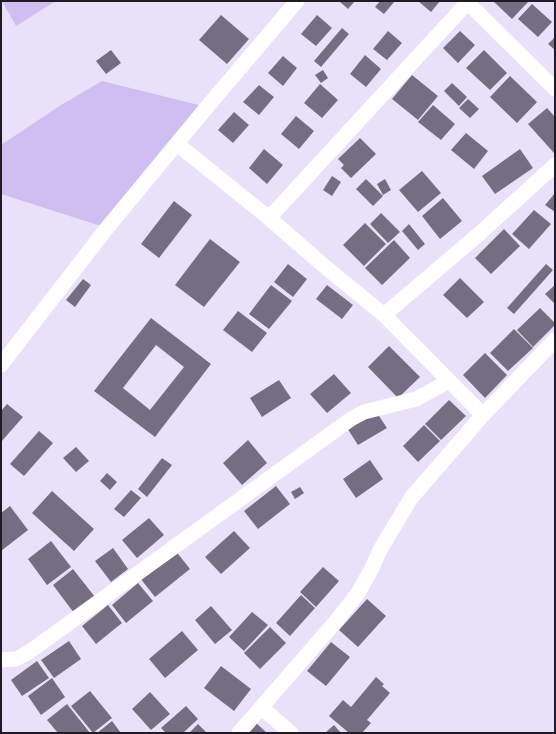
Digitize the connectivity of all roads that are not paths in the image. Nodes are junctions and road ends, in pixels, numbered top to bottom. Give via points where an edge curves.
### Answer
1 (297, 1) edge
2 (468, 1) edge
3 (555, 89) edge
4 (177, 144) junction
5 (555, 165) edge
6 (269, 218) junction
7 (384, 315) junction
8 (555, 340) edge
9 (1, 365) edge
10 (449, 381) junction
11 (483, 415) junction
12 (1, 660) edge
13 (262, 708) junction
14 (239, 733) edge
15 (291, 733) edge

1 - 4 street
2 - 3 street
2 - 6 street
4 - 6 street
4 - 9 street via 107,228
5 - 7 street
6 - 7 street
7 - 10 street
8 - 11 street
10 - 11 street
10 - 12 street via 416,399 364,412 351,419 29,652 16,659
11 - 13 street via 411,498 358,593
13 - 14 street
13 - 15 street

